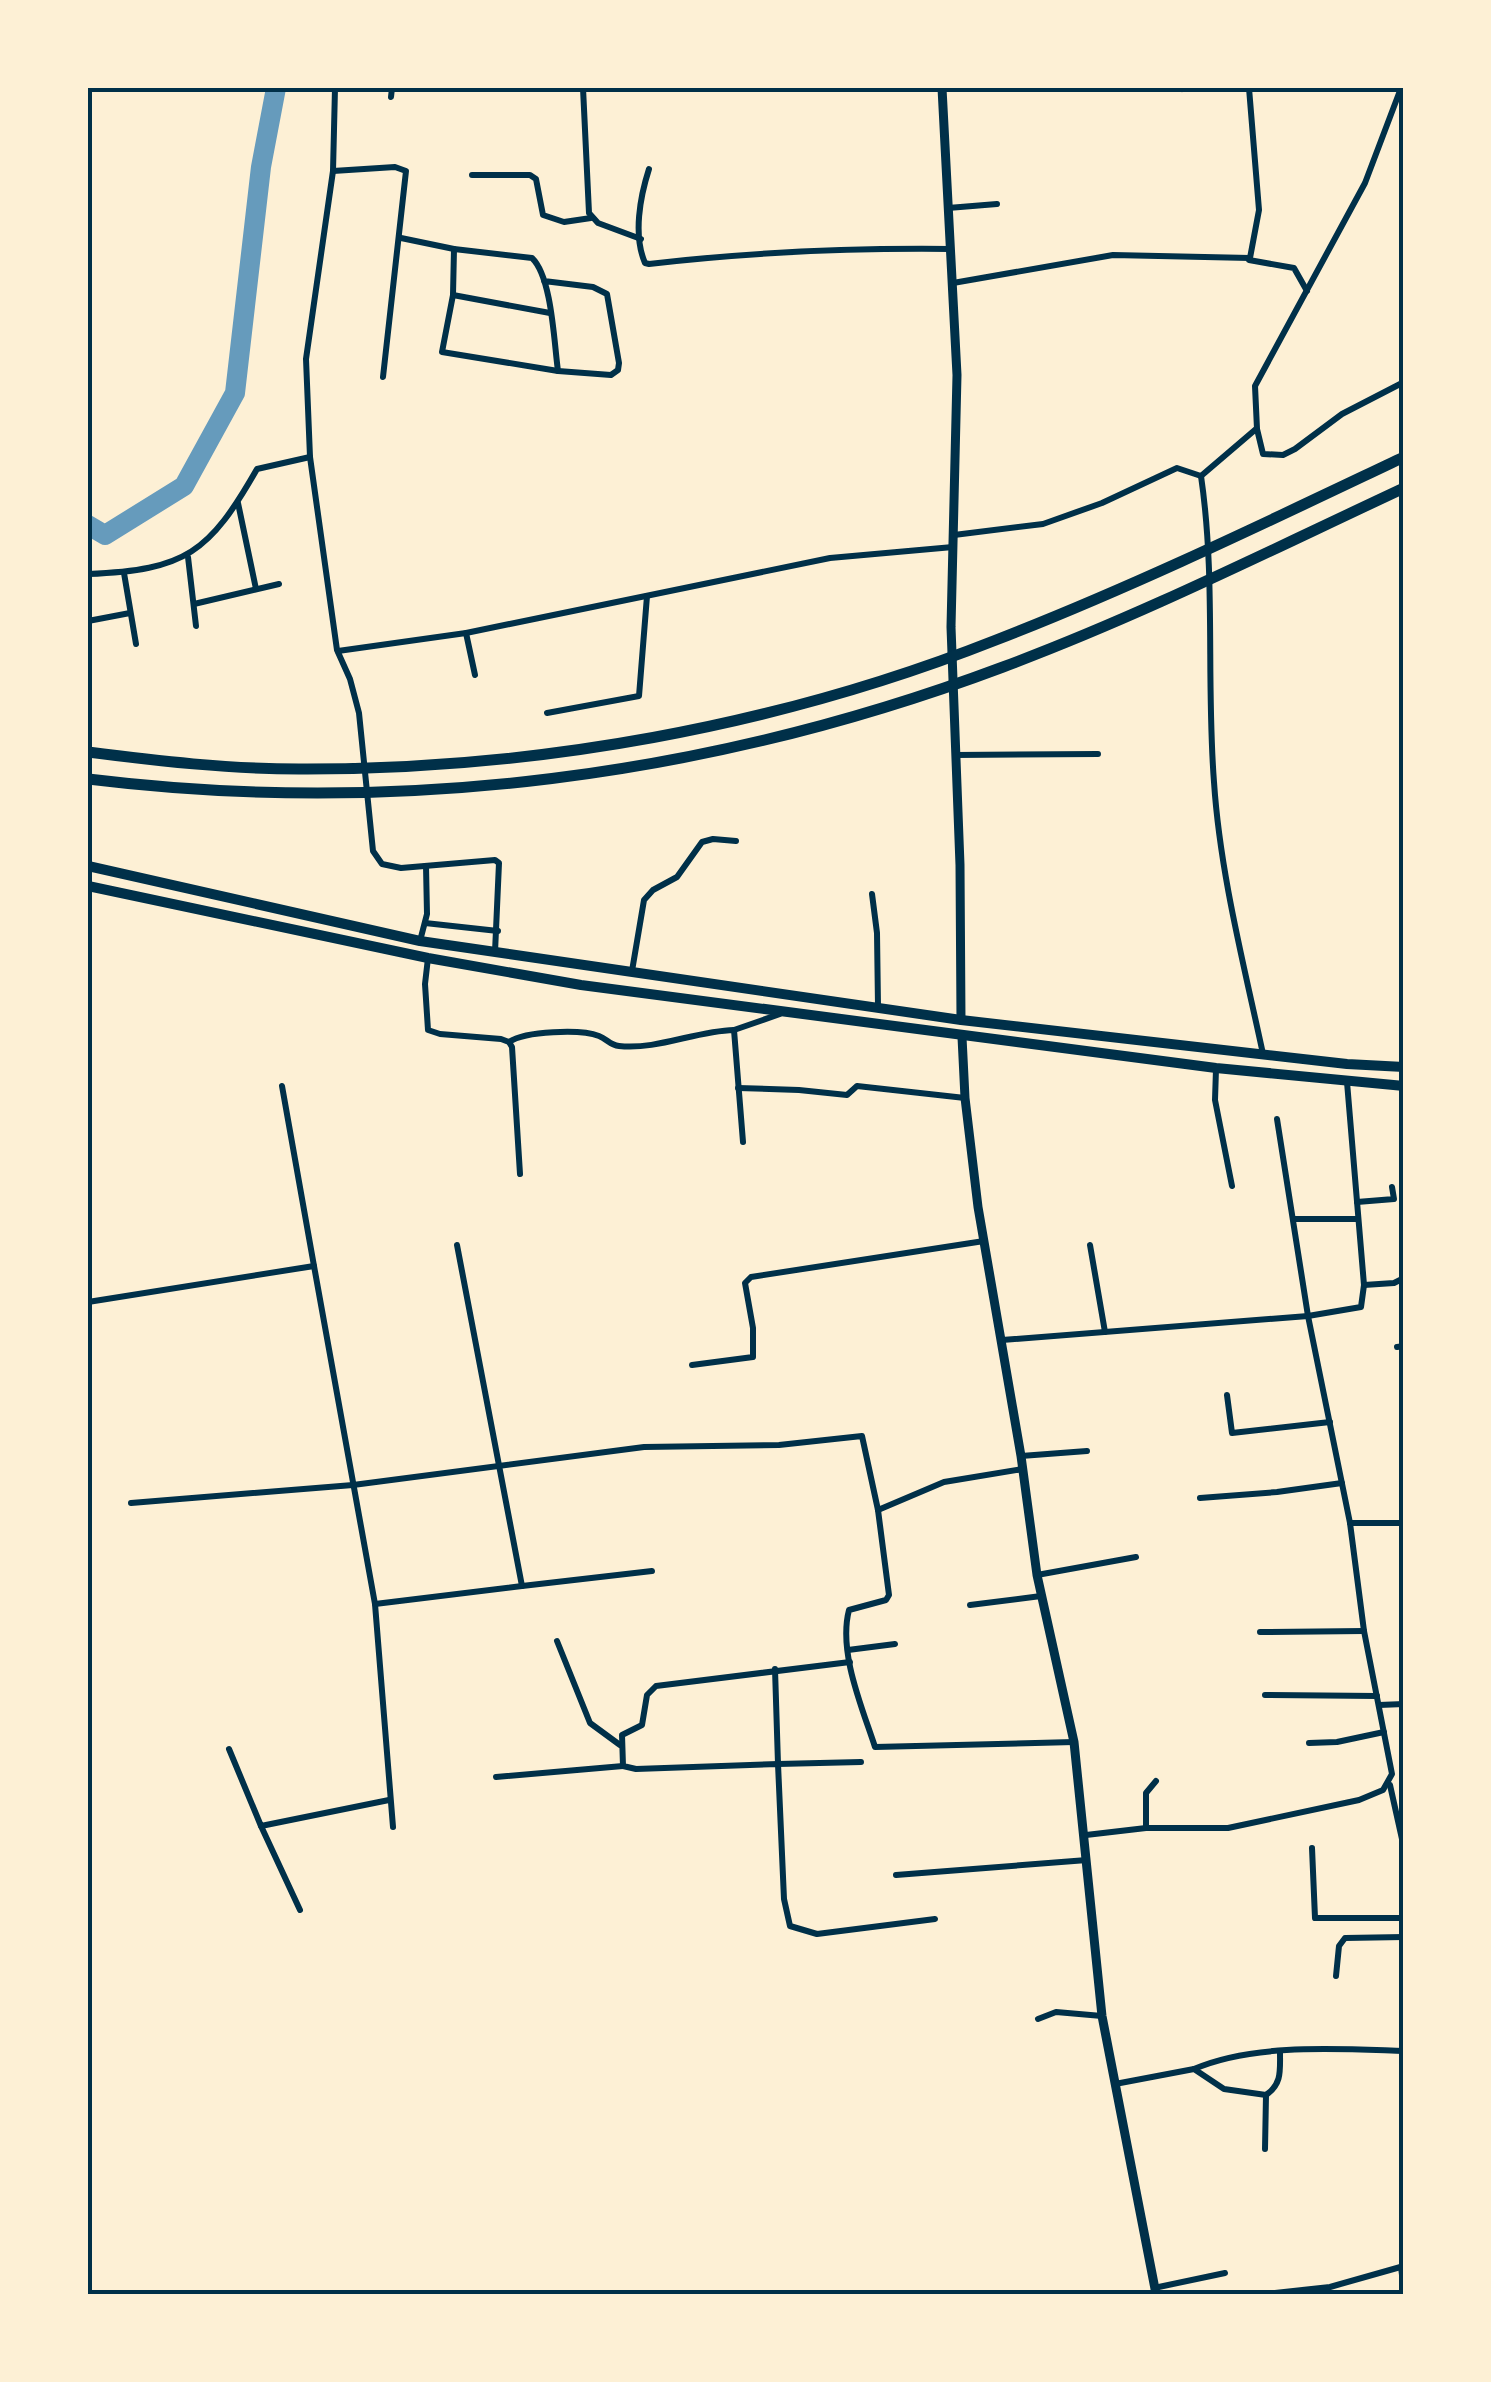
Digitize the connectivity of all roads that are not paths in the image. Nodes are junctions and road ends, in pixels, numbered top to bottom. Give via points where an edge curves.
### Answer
1 (336, 88) edge
2 (392, 88) edge
3 (583, 88) edge
4 (942, 88) edge
5 (1249, 88) edge
6 (1401, 88) edge
7 (392, 97) dead end
8 (649, 169) dead end
9 (333, 171) junction
10 (472, 175) dead end
11 (997, 204) dead end
12 (948, 208) junction
13 (592, 218) junction
14 (401, 238) junction
15 (641, 239) junction
16 (454, 249) junction
17 (950, 249) junction
18 (1248, 260) junction
19 (544, 281) junction
20 (953, 283) junction
21 (1307, 291) junction
22 (453, 296) junction
23 (550, 313) junction
24 (558, 371) junction
25 (384, 377) dead end
26 (1404, 382) edge
27 (1257, 429) junction
28 (310, 457) junction
29 (1404, 457) edge
30 (1201, 476) junction
31 (1404, 488) edge
32 (238, 502) junction
33 (954, 535) junction
34 (954, 547) junction
35 (188, 556) junction
36 (124, 573) junction
37 (88, 574) edge
38 (279, 584) dead end
39 (256, 590) junction
40 (647, 596) junction
41 (194, 604) junction
42 (130, 614) junction
43 (88, 622) edge
44 (196, 626) dead end
45 (466, 633) junction
46 (136, 644) dead end
47 (338, 651) junction
48 (475, 674) dead end
49 (547, 712) dead end
50 (88, 752) edge
51 (1098, 754) dead end
52 (954, 755) junction
53 (88, 780) edge
54 (736, 841) dead end
55 (88, 866) edge
56 (426, 866) junction
57 (88, 886) edge
58 (872, 894) dead end
59 (425, 923) junction
60 (498, 931) junction
61 (420, 941) junction
62 (496, 952) junction
63 (428, 958) junction
64 (583, 966) junction
65 (632, 971) junction
66 (582, 985) junction
67 (878, 1006) junction
68 (785, 1012) junction
69 (961, 1020) junction
70 (734, 1030) junction
71 (962, 1036) junction
72 (509, 1042) junction
73 (1263, 1054) junction
74 (1404, 1067) edge
75 (1216, 1068) junction
76 (1347, 1082) junction
77 (282, 1086) dead end
78 (1404, 1086) edge
79 (738, 1088) junction
80 (964, 1098) junction
81 (1278, 1119) dead end
82 (742, 1142) dead end
83 (520, 1174) dead end
84 (1232, 1186) dead end
85 (1392, 1187) dead end
86 (1357, 1202) junction
87 (1293, 1219) junction
88 (1358, 1219) junction
89 (984, 1241) junction
90 (457, 1245) dead end
91 (1090, 1245) dead end
92 (314, 1266) junction
93 (1404, 1278) edge
94 (1364, 1285) junction
95 (88, 1302) edge
96 (1308, 1316) junction
97 (1105, 1332) junction
98 (1002, 1340) junction
99 (692, 1365) dead end
100 (1227, 1394) dead end
101 (1330, 1422) junction
102 (1087, 1450) dead end
103 (1022, 1456) junction
104 (498, 1466) junction
105 (1023, 1469) junction
106 (1342, 1482) junction
107 (353, 1485) junction
108 (1200, 1498) dead end
109 (131, 1503) dead end
110 (878, 1510) junction
111 (1350, 1523) junction
112 (1404, 1523) edge
113 (1136, 1556) dead end
114 (652, 1572) dead end
115 (1037, 1576) junction
116 (522, 1586) junction
117 (1040, 1596) junction
118 (375, 1604) junction
119 (970, 1605) dead end
120 (1364, 1631) junction
121 (1260, 1632) dead end
122 (557, 1641) dead end
123 (894, 1644) dead end
124 (848, 1650) junction
125 (850, 1662) junction
126 (775, 1670) junction
127 (1265, 1696) dead end
128 (1377, 1696) junction
129 (1404, 1704) edge
130 (1379, 1706) junction
131 (1384, 1732) junction
132 (1074, 1742) junction
133 (1308, 1744) dead end
134 (620, 1745) junction
135 (229, 1749) dead end
136 (861, 1762) dead end
137 (778, 1764) junction
138 (623, 1766) junction
139 (1392, 1774) junction
140 (1404, 1776) edge
141 (496, 1777) dead end
142 (1156, 1782) dead end
143 (1389, 1784) junction
144 (389, 1800) junction
145 (261, 1826) junction
146 (393, 1828) dead end
147 (1146, 1828) junction
148 (1086, 1836) junction
149 (1312, 1848) dead end
150 (1404, 1848) edge
151 (1088, 1860) junction
152 (896, 1874) dead end
153 (300, 1910) dead end
154 (1404, 1918) edge
155 (935, 1920) dead end
156 (1404, 1937) edge
157 (1336, 1976) dead end
158 (1102, 2016) junction
159 (1038, 2019) dead end
160 (1404, 2051) edge
161 (1280, 2052) junction
162 (1194, 2069) junction
163 (1115, 2084) junction
164 (1266, 2095) junction
165 (1265, 2149) dead end
166 (1402, 2266) edge
167 (1225, 2273) dead end
168 (1155, 2291) edge
169 (1404, 2291) edge
170 (1265, 2294) edge

1 - 9 street
2 - 7 street
3 - 13 street
4 - 12 main road
5 - 18 street via 1259,210
6 - 21 street via 1365,183
8 - 15 street via 640,200
9 - 14 street via 406,171
9 - 28 street via 306,358
10 - 13 street via 530,175 544,215 564,222
11 - 12 street
12 - 17 main road
13 - 15 street
14 - 16 street
14 - 25 street
15 - 17 street via 642,260 649,264 769,252
16 - 19 street via 532,258
16 - 22 street
17 - 20 main road
18 - 20 street via 1113,254
18 - 21 street via 1294,268
19 - 23 street
19 - 24 street via 593,287 610,298 618,370
20 - 33 main road
21 - 27 street via 1255,386
22 - 23 street
22 - 24 street via 444,353
23 - 24 street
26 - 27 street via 1282,455 1263,454
27 - 30 street
28 - 32 street via 257,469
28 - 47 street
29 - 50 highway via 1188,560 994,641 748,717 519,758 390,768 177,763
30 - 33 street via 1177,468 1043,524
30 - 73 street via 1209,530 1214,788
31 - 53 highway via 1004,667 758,742 521,784 392,794 193,791
32 - 35 street
32 - 39 street
33 - 34 main road
34 - 40 street via 830,558
34 - 52 main road
35 - 36 street
35 - 41 street
36 - 37 street
36 - 42 street
38 - 39 street
39 - 41 street
40 - 45 street
40 - 49 street via 639,696
41 - 44 street
42 - 43 street
42 - 46 street
45 - 47 street
45 - 48 street
47 - 56 street via 355,696 373,851 382,864
51 - 52 street
52 - 69 main road
54 - 65 street via 702,842 677,876 644,900
55 - 61 highway
56 - 59 street
56 - 60 street via 496,860
57 - 63 highway
58 - 67 street
59 - 60 street
59 - 61 street
60 - 62 street
61 - 62 highway
62 - 64 highway
63 - 66 highway
63 - 72 street via 428,1030
64 - 65 highway
64 - 66 highway
65 - 67 highway
66 - 68 highway
67 - 69 highway
68 - 70 street
68 - 71 highway
69 - 73 highway
70 - 72 street via 660,1044 621,1046 593,1034 526,1033
70 - 79 street
71 - 75 highway
71 - 80 main road
72 - 83 street
73 - 74 highway
75 - 76 highway
75 - 84 street
76 - 78 highway
76 - 86 street
77 - 92 street
79 - 80 street via 847,1096 856,1086
79 - 82 street
80 - 89 main road
81 - 87 street
85 - 86 street via 1394,1200
86 - 88 street
87 - 88 street
87 - 96 street
88 - 94 street
89 - 98 main road
89 - 99 street via 751,1276 745,1284 753,1357
90 - 104 street
91 - 97 street
92 - 95 street
92 - 107 street
93 - 94 street
94 - 96 street via 1361,1307
96 - 97 street
96 - 101 street
97 - 98 street
98 - 103 main road
100 - 101 street via 1232,1433
101 - 106 street
102 - 103 street
103 - 105 main road
104 - 107 street
104 - 110 street via 644,1447 780,1445 857,1436 866,1443
104 - 116 street
105 - 110 street via 944,1482
105 - 115 main road
106 - 108 street
106 - 111 street
107 - 109 street
107 - 118 street
110 - 124 street via 889,1595 848,1611
111 - 112 street
111 - 120 street
113 - 115 street
114 - 116 street
115 - 117 main road
116 - 118 street
117 - 119 street
117 - 132 main road
118 - 144 street
120 - 121 street
120 - 128 street
122 - 134 street via 590,1723
123 - 124 street
124 - 125 street
125 - 126 street
125 - 132 street via 878,1749
126 - 134 street via 656,1686 647,1695 642,1725 622,1734
126 - 137 street
127 - 128 street
128 - 130 street
129 - 130 street
130 - 131 street
131 - 133 street
131 - 139 street
132 - 148 main road
134 - 138 street
135 - 145 street
136 - 137 street
137 - 138 street
137 - 155 street via 790,1926 817,1934
138 - 141 street
139 - 140 street
139 - 143 street
142 - 147 street via 1144,1802
143 - 147 street via 1358,1800 1228,1828
143 - 150 street
144 - 145 street
144 - 146 street
145 - 153 street
147 - 148 street
148 - 151 main road
149 - 154 street via 1315,1918
151 - 152 street
151 - 158 main road
156 - 157 street via 1345,1938
158 - 159 street via 1056,2012
158 - 163 main road
160 - 161 street
161 - 162 street
161 - 164 street via 1280,2078
162 - 163 street
162 - 164 street via 1224,2089
163 - 168 main road
164 - 165 street
166 - 169 street
166 - 170 street via 1330,2287
167 - 168 street

